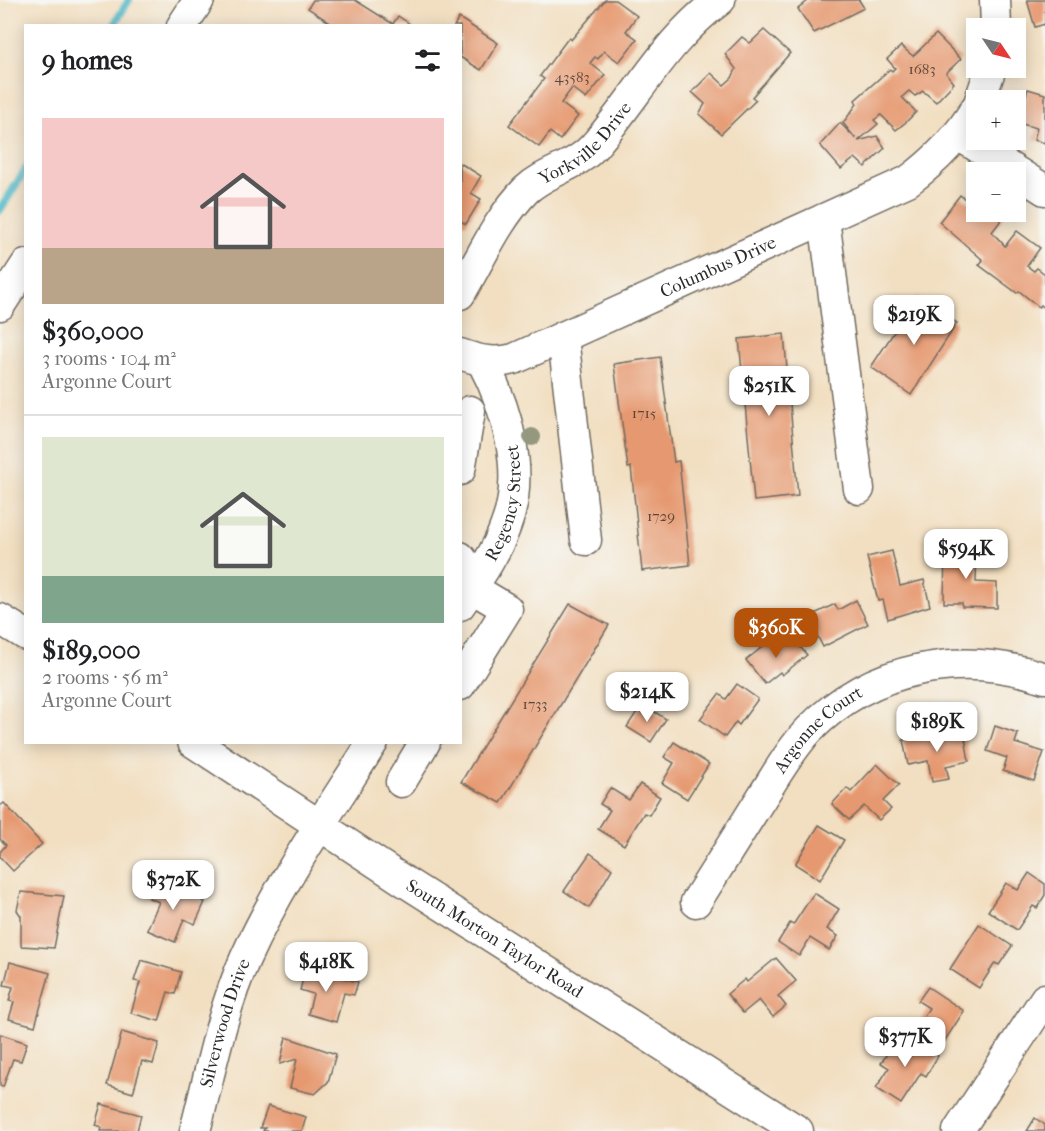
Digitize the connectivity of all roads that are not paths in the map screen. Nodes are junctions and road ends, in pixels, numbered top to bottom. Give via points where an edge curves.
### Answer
1 (199, 0) edge
2 (720, 0) edge
3 (995, 0) edge
4 (996, 18) edge
5 (183, 24) edge
6 (966, 124) edge
7 (959, 135) junction
8 (1045, 190) edge
9 (824, 219) junction
10 (24, 268) edge
11 (462, 291) edge
12 (0, 305) edge
13 (562, 337) junction
14 (471, 358) edge
15 (470, 411) dead end
16 (462, 458) edge
17 (859, 489) dead end
18 (586, 540) dead end
19 (467, 582) edge
20 (0, 619) edge
21 (24, 634) edge
22 (1045, 678) edge
23 (462, 682) edge
24 (196, 744) edge
25 (372, 744) edge
26 (424, 744) edge
27 (401, 782) dead end
28 (321, 825) junction
29 (696, 902) dead end
30 (1045, 999) edge
31 (195, 1131) edge
32 (798, 1131) edge
33 (958, 1131) edge

1 - 5 street
2 - 11 street, Yorkville Drive via 687,28 662,57 594,147 528,189 506,214
3 - 4 street
6 - 7 street, Columbus Drive
7 - 8 street
7 - 9 street, Columbus Drive via 934,163 908,181
9 - 13 street, Columbus Drive
9 - 17 street
10 - 12 street
13 - 14 street, Columbus Drive via 514,359 499,362
13 - 18 street
14 - 19 street, Regency Street via 498,392 514,476 506,525
15 - 16 street
19 - 23 street via 507,609
20 - 21 street
22 - 29 street, Argonne Court via 993,665 937,665 906,671 852,696 826,714 792,750
24 - 28 street, South Morton Taylor Road
25 - 28 street
26 - 27 street
28 - 31 street, Silverwood Drive via 268,910 244,962
28 - 32 street, South Morton Taylor Road
30 - 33 street

